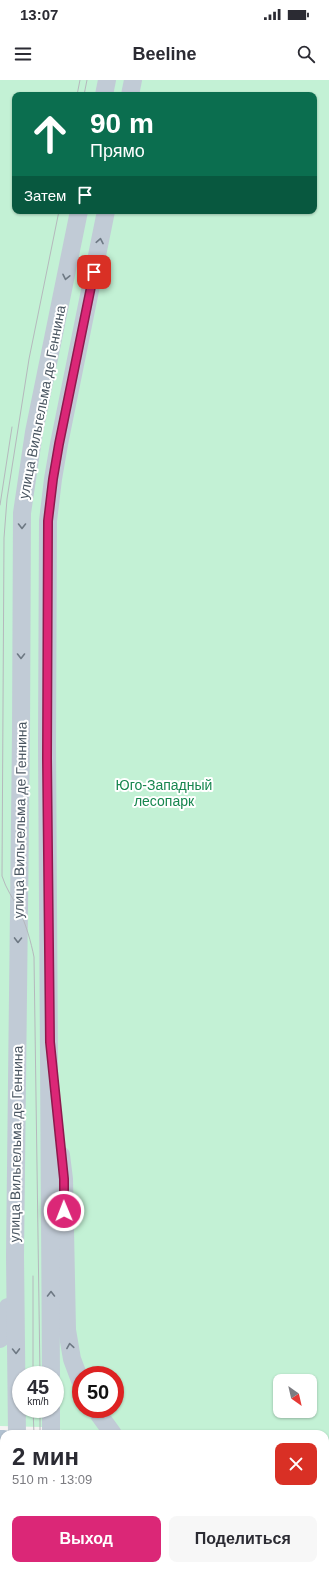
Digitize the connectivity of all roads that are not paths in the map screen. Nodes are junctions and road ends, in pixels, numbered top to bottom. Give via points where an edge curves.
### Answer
1 (107, 80) edge
2 (133, 80) edge
3 (105, 92) edge
4 (131, 92) edge
5 (78, 214) edge
6 (105, 214) edge
7 (50, 1042) junction
8 (15, 1256) junction
9 (0, 1339) edge
10 (51, 1366) edge
11 (75, 1366) edge
12 (51, 1418) edge
13 (101, 1418) edge
14 (17, 1430) edge
15 (51, 1430) edge
16 (110, 1430) edge

1 - 3 main road
2 - 4 main road
5 -> 8 main road, улица Вильгельма де Геннина via 32,438 22,513
7 -> 6 main road, улица Вильгельма де Геннина via 48,521 59,444
10 -> 7 main road, улица Вильгельма де Геннина
11 -> 7 main road via 67,1330 64,1179
8 - 9 main road via 6,1322
8 -> 14 main road, улица Вильгельма де Геннина
12 - 15 main road
13 - 16 main road

